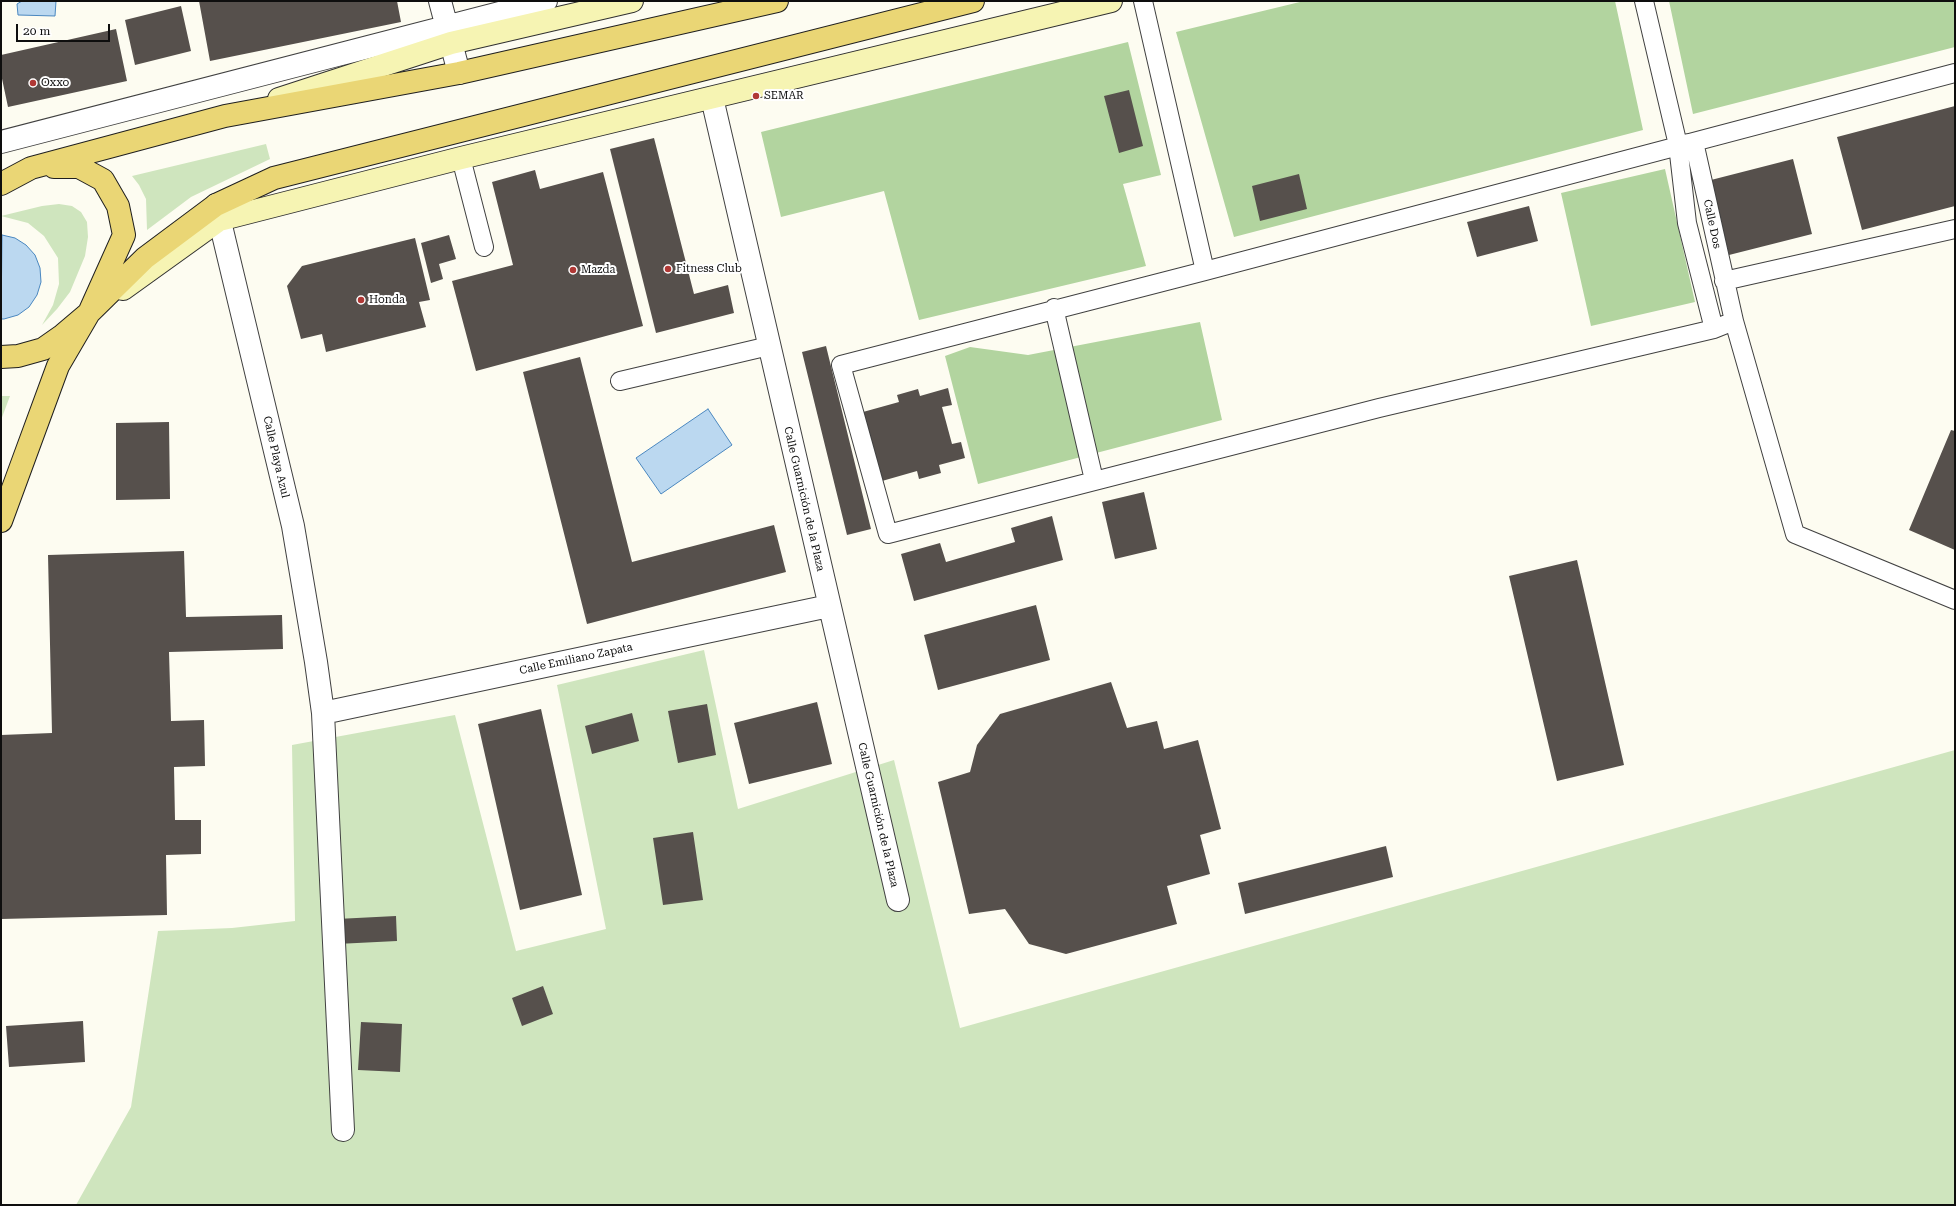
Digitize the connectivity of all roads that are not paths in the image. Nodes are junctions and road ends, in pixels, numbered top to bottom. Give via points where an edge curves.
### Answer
1 (440, 1) edge
2 (546, 1) edge
3 (632, 1) edge
4 (777, 1) edge
5 (973, 1) edge
6 (1111, 1) edge
7 (1143, 1) edge
8 (1644, 1) edge
9 (449, 35) junction
10 (459, 73) junction
11 (1955, 73) edge
12 (712, 98) junction
13 (225, 116) junction
14 (1, 142) edge
15 (1678, 145) junction
16 (461, 158) junction
17 (31, 168) junction
18 (1, 175) edge
19 (1, 184) edge
20 (217, 213) junction
21 (1955, 229) edge
22 (484, 247) dead end
23 (1205, 271) junction
24 (1724, 281) junction
25 (1054, 308) junction
26 (89, 313) junction
27 (1734, 321) junction
28 (1714, 329) junction
29 (769, 346) junction
30 (1, 357) edge
31 (620, 381) dead end
32 (1094, 480) junction
33 (1, 521) edge
34 (1955, 600) edge
35 (829, 606) junction
36 (323, 713) junction
37 (898, 900) dead end
38 (343, 1130) dead end

1 - 9 street
2 - 9 street
3 - 9 main road
4 - 10 main road
5 - 20 main road via 274,178
6 - 12 main road
7 - 23 lane
8 - 15 lane, Calle Dos
9 - 10 street
9 - 13 main road
9 - 14 street
10 - 13 main road
11 - 15 lane
12 - 16 main road
12 - 29 street, Calle Guarnición de la Plaza
13 - 17 main road
15 - 23 lane
15 - 24 lane, Calle Dos via 1694,142
15 - 28 lane, Calle Dos via 1687,223
16 - 20 main road
16 - 22 lane
17 - 18 main road
17 - 19 main road
17 - 26 main road via 79,167 103,180 118,206 124,235
20 - 26 main road via 145,258
20 - 36 street, Calle Playa Azul via 293,526
21 - 24 lane
23 - 25 lane
24 - 27 lane, Calle Dos
25 - 32 lane
25 - 32 lane via 841,365 888,534
26 - 30 main road via 43,348 18,356
26 - 33 main road via 58,366
27 - 28 lane
27 - 34 lane, Calle Dos via 1795,534
28 - 32 lane via 1379,408
29 - 31 lane
29 - 35 street, Calle Guarnición de la Plaza
35 - 36 street, Calle Emiliano Zapata
35 - 37 street, Calle Guarnición de la Plaza
36 - 38 street, Calle Playa Azul

